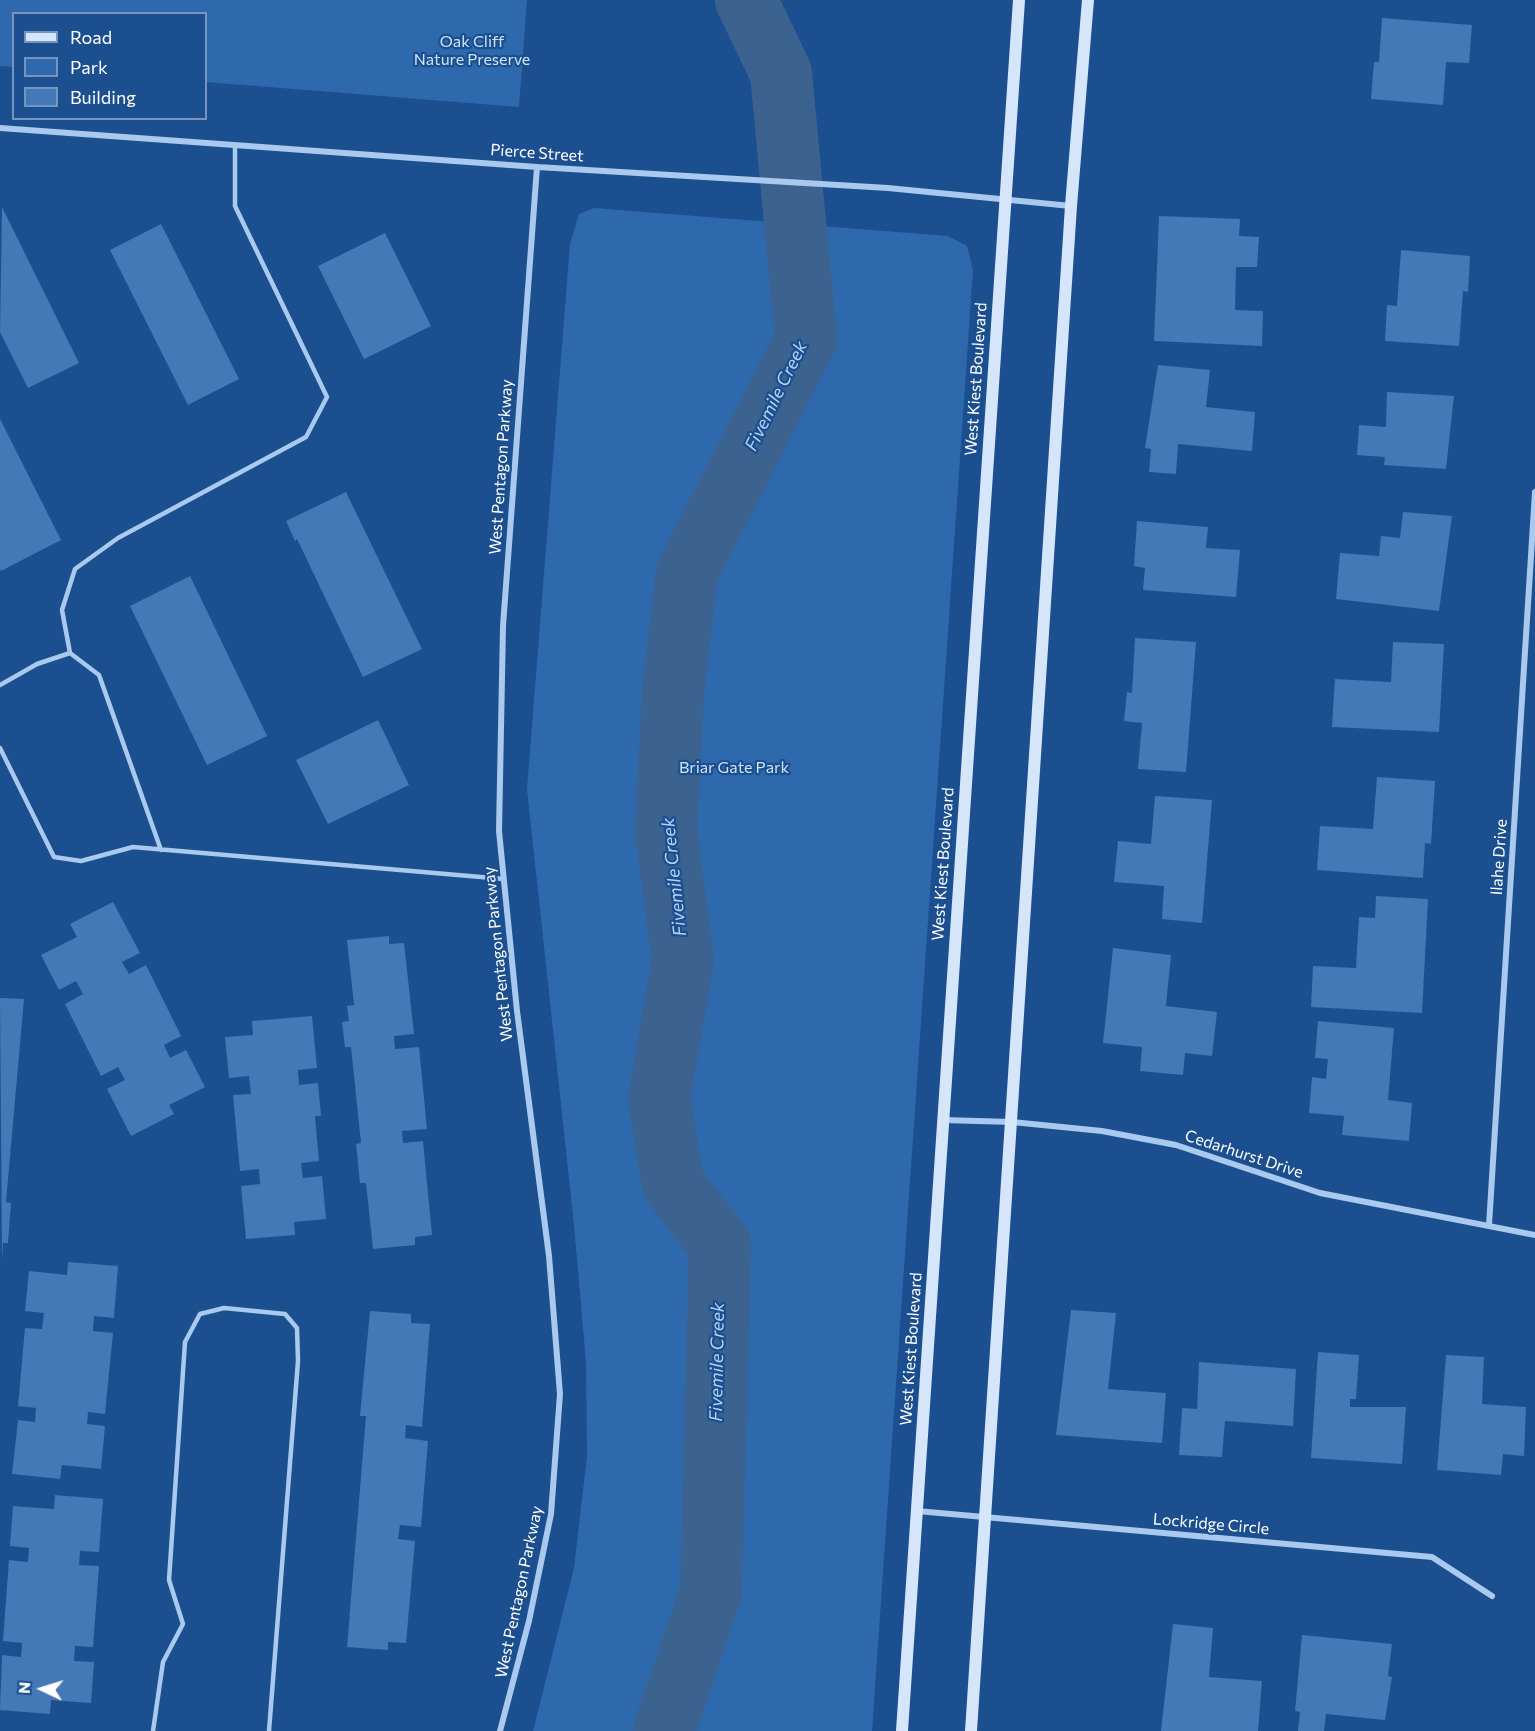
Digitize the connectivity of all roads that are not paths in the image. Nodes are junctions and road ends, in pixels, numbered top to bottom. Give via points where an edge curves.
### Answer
1 (1019, 0) edge
2 (1088, 0) edge
3 (0, 128) edge
4 (235, 145) junction
5 (537, 167) junction
6 (1005, 199) junction
7 (1071, 206) junction
8 (1535, 492) edge
9 (70, 653) junction
10 (0, 685) edge
11 (0, 748) edge
12 (161, 850) junction
13 (504, 879) junction
14 (942, 1120) junction
15 (1012, 1122) junction
16 (1489, 1225) junction
17 (1535, 1235) edge
18 (916, 1511) junction
19 (986, 1518) junction
20 (1492, 1596) dead end
21 (153, 1731) edge
22 (269, 1731) edge
23 (500, 1731) edge
24 (902, 1731) edge
25 (971, 1731) edge

1 - 6 main road, West Kiest Boulevard
2 - 7 main road
3 - 4 street, Pierce Street
4 - 5 street, Pierce Street
4 - 9 lane via 236,206 327,397 306,437 118,538 75,569 62,610
5 - 6 street, Pierce Street
5 - 13 street, West Pentagon Parkway via 503,626 499,831
6 - 7 street, Pierce Street
6 - 14 main road, West Kiest Boulevard
7 - 15 main road
8 - 16 street, Ilahe Drive
9 - 10 lane via 37,664
9 - 12 lane via 99,675
11 - 12 lane via 54,858 81,861 133,847
12 - 13 lane
13 - 23 street, West Pentagon Parkway via 549,1256 560,1394 551,1514 529,1621
14 - 15 street, Cedarhurst Drive
14 - 18 main road, West Kiest Boulevard
15 - 16 street, Cedarhurst Drive via 1102,1131 1176,1145 1320,1192
15 - 19 main road
16 - 17 street, Cedarhurst Drive
18 - 19 street, Lockridge Circle
18 - 24 main road, West Kiest Boulevard
19 - 20 street, Lockridge Circle via 1432,1557
19 - 25 main road
21 - 22 lane via 163,1662 183,1624 169,1580 185,1342 200,1314 224,1308 285,1314 297,1328 298,1361

